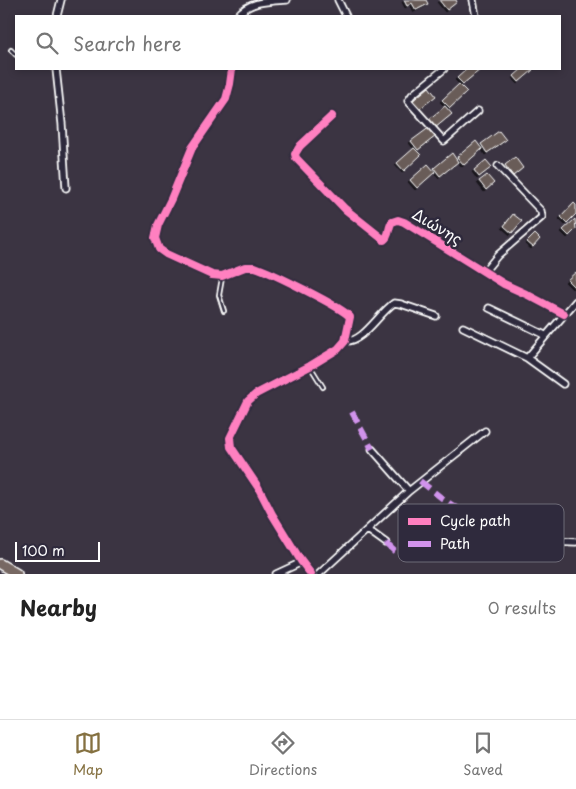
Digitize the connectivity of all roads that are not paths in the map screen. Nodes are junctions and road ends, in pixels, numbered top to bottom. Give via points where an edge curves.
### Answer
1 (61, 0) edge
2 (287, 0) edge
3 (338, 0) edge
4 (474, 0) edge
5 (264, 1) edge
6 (57, 15) edge
7 (238, 15) edge
8 (346, 15) edge
9 (476, 15) edge
10 (11, 50) dead end
11 (15, 53) edge
12 (56, 70) edge
13 (232, 70) edge
14 (443, 70) edge
15 (478, 111) dead end
16 (332, 116) dead end
17 (498, 166) dead end
18 (66, 188) dead end
19 (484, 272) junction
20 (222, 276) junction
21 (576, 301) edge
22 (489, 308) dead end
23 (224, 311) dead end
24 (564, 314) junction
25 (436, 316) dead end
26 (463, 327) dead end
27 (545, 335) junction
28 (345, 341) junction
29 (527, 358) junction
30 (310, 366) junction
31 (563, 384) dead end
32 (323, 388) dead end
33 (485, 431) dead end
34 (372, 449) dead end
35 (409, 490) junction
36 (368, 530) junction
37 (386, 543) dead end
38 (302, 562) junction
39 (0, 564) edge
40 (17, 574) edge
41 (276, 574) edge
42 (311, 574) edge
43 (319, 574) edge

1 - 6 street
2 - 5 street
3 - 8 street
4 - 9 street
5 - 7 street
10 - 11 lane
12 - 18 street
13 - 20 street via 226,99 194,145 158,225 156,238 159,249 166,254 212,275
14 - 15 street via 408,101 444,141
16 - 19 street, Διώνης via 295,154 345,209 384,240 392,222 404,222
17 - 19 street via 541,212 542,217 498,255
19 - 24 street, Διώνης
20 - 23 lane via 220,294
20 - 28 street via 245,267 255,267 331,304 350,317
21 - 24 street
22 - 27 street
24 - 27 street
25 - 28 street via 394,303 360,337
26 - 29 street
27 - 29 street
28 - 30 street
29 - 31 street
30 - 32 lane
30 - 38 street via 248,401 230,438 231,447
33 - 35 street
34 - 35 street
35 - 36 street
36 - 37 street
36 - 43 street
38 - 41 street
38 - 42 street
39 - 40 main road

